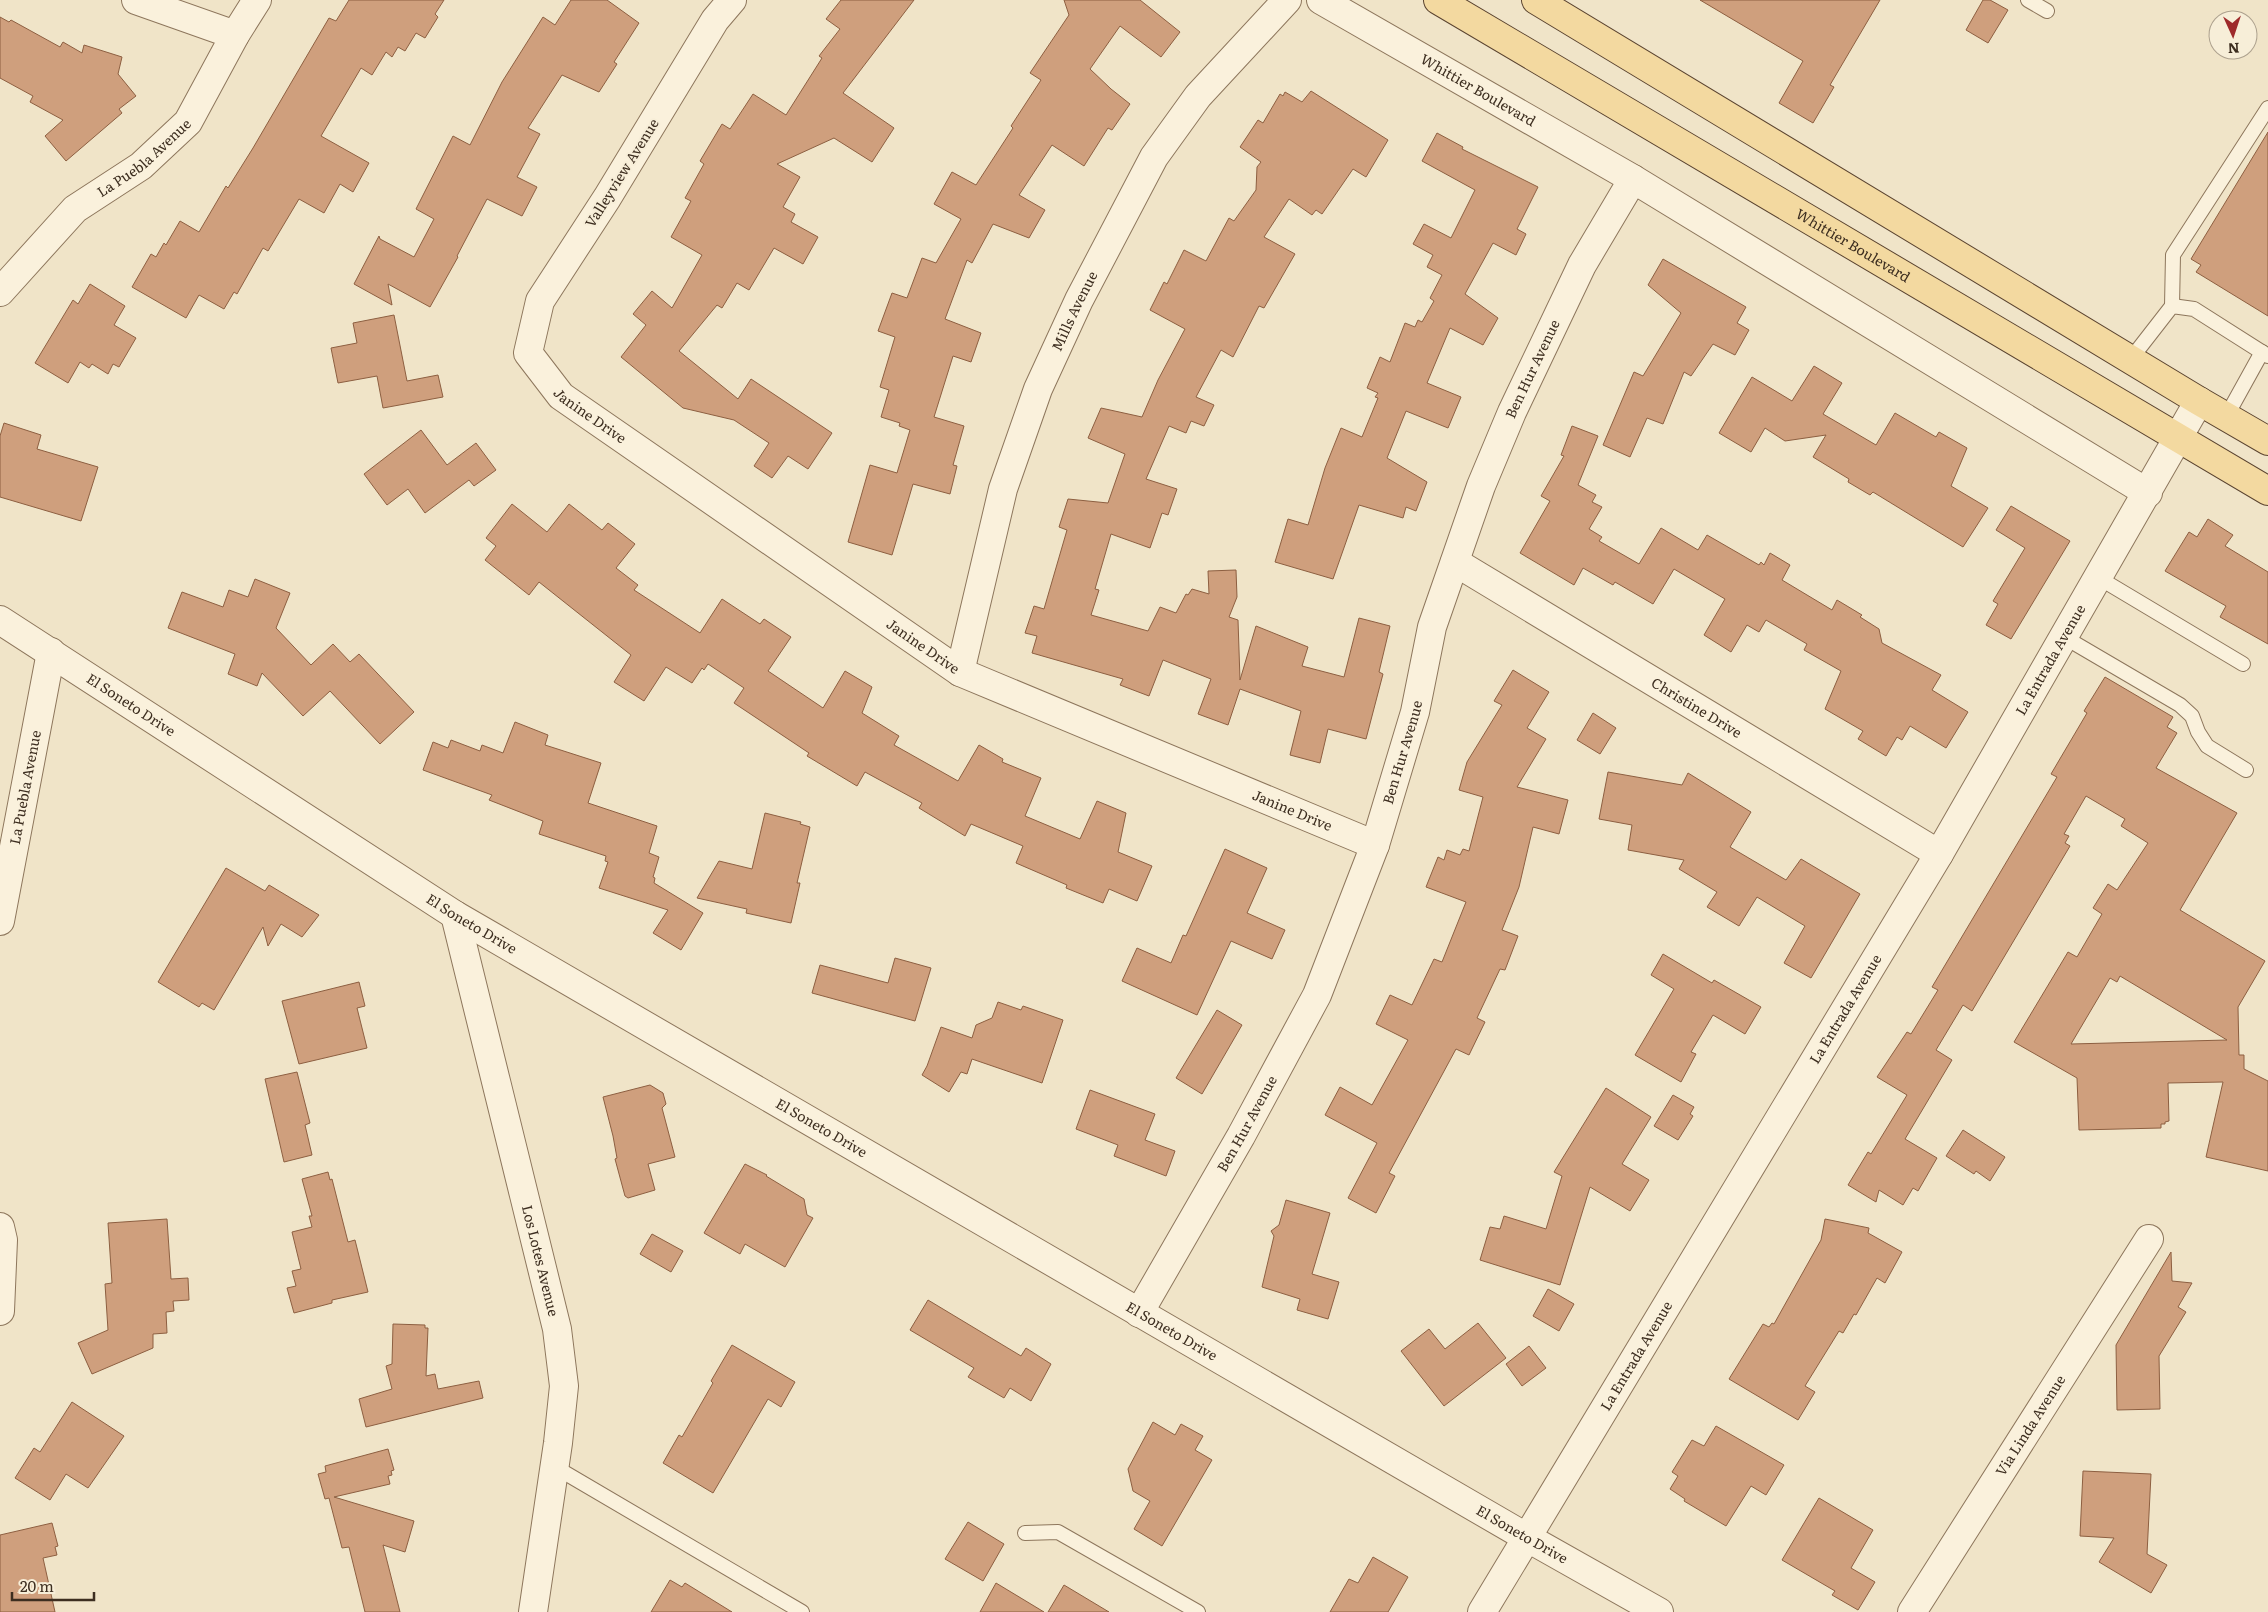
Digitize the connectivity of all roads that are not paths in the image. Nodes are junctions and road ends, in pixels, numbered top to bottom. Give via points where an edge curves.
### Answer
1 (136, 0) edge
2 (257, 0) edge
3 (732, 0) edge
4 (1287, 0) edge
5 (1321, 0) edge
6 (1438, 0) edge
7 (1536, 0) edge
8 (2028, 0) edge
9 (2046, 11) dead end
10 (235, 35) junction
11 (2268, 108) edge
12 (1633, 179) junction
13 (0, 292) edge
14 (2172, 306) junction
15 (528, 353) joint
16 (2265, 354) edge
17 (2130, 360) junction
18 (2198, 401) junction
19 (2226, 417) junction
20 (2178, 438) junction
21 (2268, 441) edge
22 (2268, 491) edge
23 (2148, 493) junction
24 (1454, 562) junction
25 (2099, 578) junction
26 (0, 620) edge
27 (2064, 637) junction
28 (52, 652) junction
29 (2243, 664) dead end
30 (960, 672) junction
31 (2246, 770) dead end
32 (1375, 845) junction
33 (1938, 854) junction
34 (454, 915) junction
35 (0, 921) edge
36 (0, 1227) edge
37 (2149, 1238) dead end
38 (0, 1311) edge
39 (1139, 1313) junction
40 (554, 1467) junction
41 (1025, 1533) dead end
42 (1526, 1537) junction
43 (533, 1612) edge
44 (802, 1612) edge
45 (1198, 1612) edge
46 (1482, 1612) edge
47 (1659, 1612) edge
48 (1912, 1612) edge

1 - 10 street
2 - 10 street, La Puebla Avenue
3 - 15 street, Valleyview Avenue via 715,20 540,301
4 - 30 street, Mills Avenue via 1198,96 1154,158 1079,300 1038,389 1003,489
5 - 12 street, Whittier Boulevard
6 - 20 main road, Whittier Boulevard
7 - 17 main road
8 - 9 lane
10 - 13 street, La Puebla Avenue via 188,122 141,166 75,210
11 - 14 lane via 2173,256
12 - 23 street, Whittier Boulevard
12 - 24 street, Ben Hur Avenue via 1582,265 1512,412
14 - 16 lane via 2194,309
14 - 17 lane
15 - 30 street, Janine Drive via 561,396
16 - 19 lane
17 - 18 main road
18 - 19 main road
18 - 20 street, La Entrada Avenue
19 - 21 main road
20 - 22 main road, Whittier Boulevard
20 - 23 street, La Entrada Avenue
23 - 25 street, La Entrada Avenue
24 - 32 street, Ben Hur Avenue via 1432,627 1415,712
24 - 33 street, Christine Drive
25 - 27 street, La Entrada Avenue
25 - 29 lane
26 - 28 street, El Soneto Drive
27 - 31 lane via 2180,705 2192,716 2207,746
27 - 33 street, La Entrada Avenue
28 - 34 street, El Soneto Drive
28 - 35 street, La Puebla Avenue
30 - 32 street, Janine Drive
32 - 39 street, Ben Hur Avenue via 1317,995
33 - 42 street, La Entrada Avenue
34 - 39 street, El Soneto Drive
34 - 40 street, Los Lotes Avenue via 557,1329 564,1386
36 - 38 street via 3,1240
37 - 48 street, Via Linda Avenue
39 - 42 street, El Soneto Drive
40 - 43 street, Los Lotes Avenue
40 - 44 lane
41 - 45 lane via 1058,1532
42 - 46 street, La Entrada Avenue
42 - 47 street, El Soneto Drive

